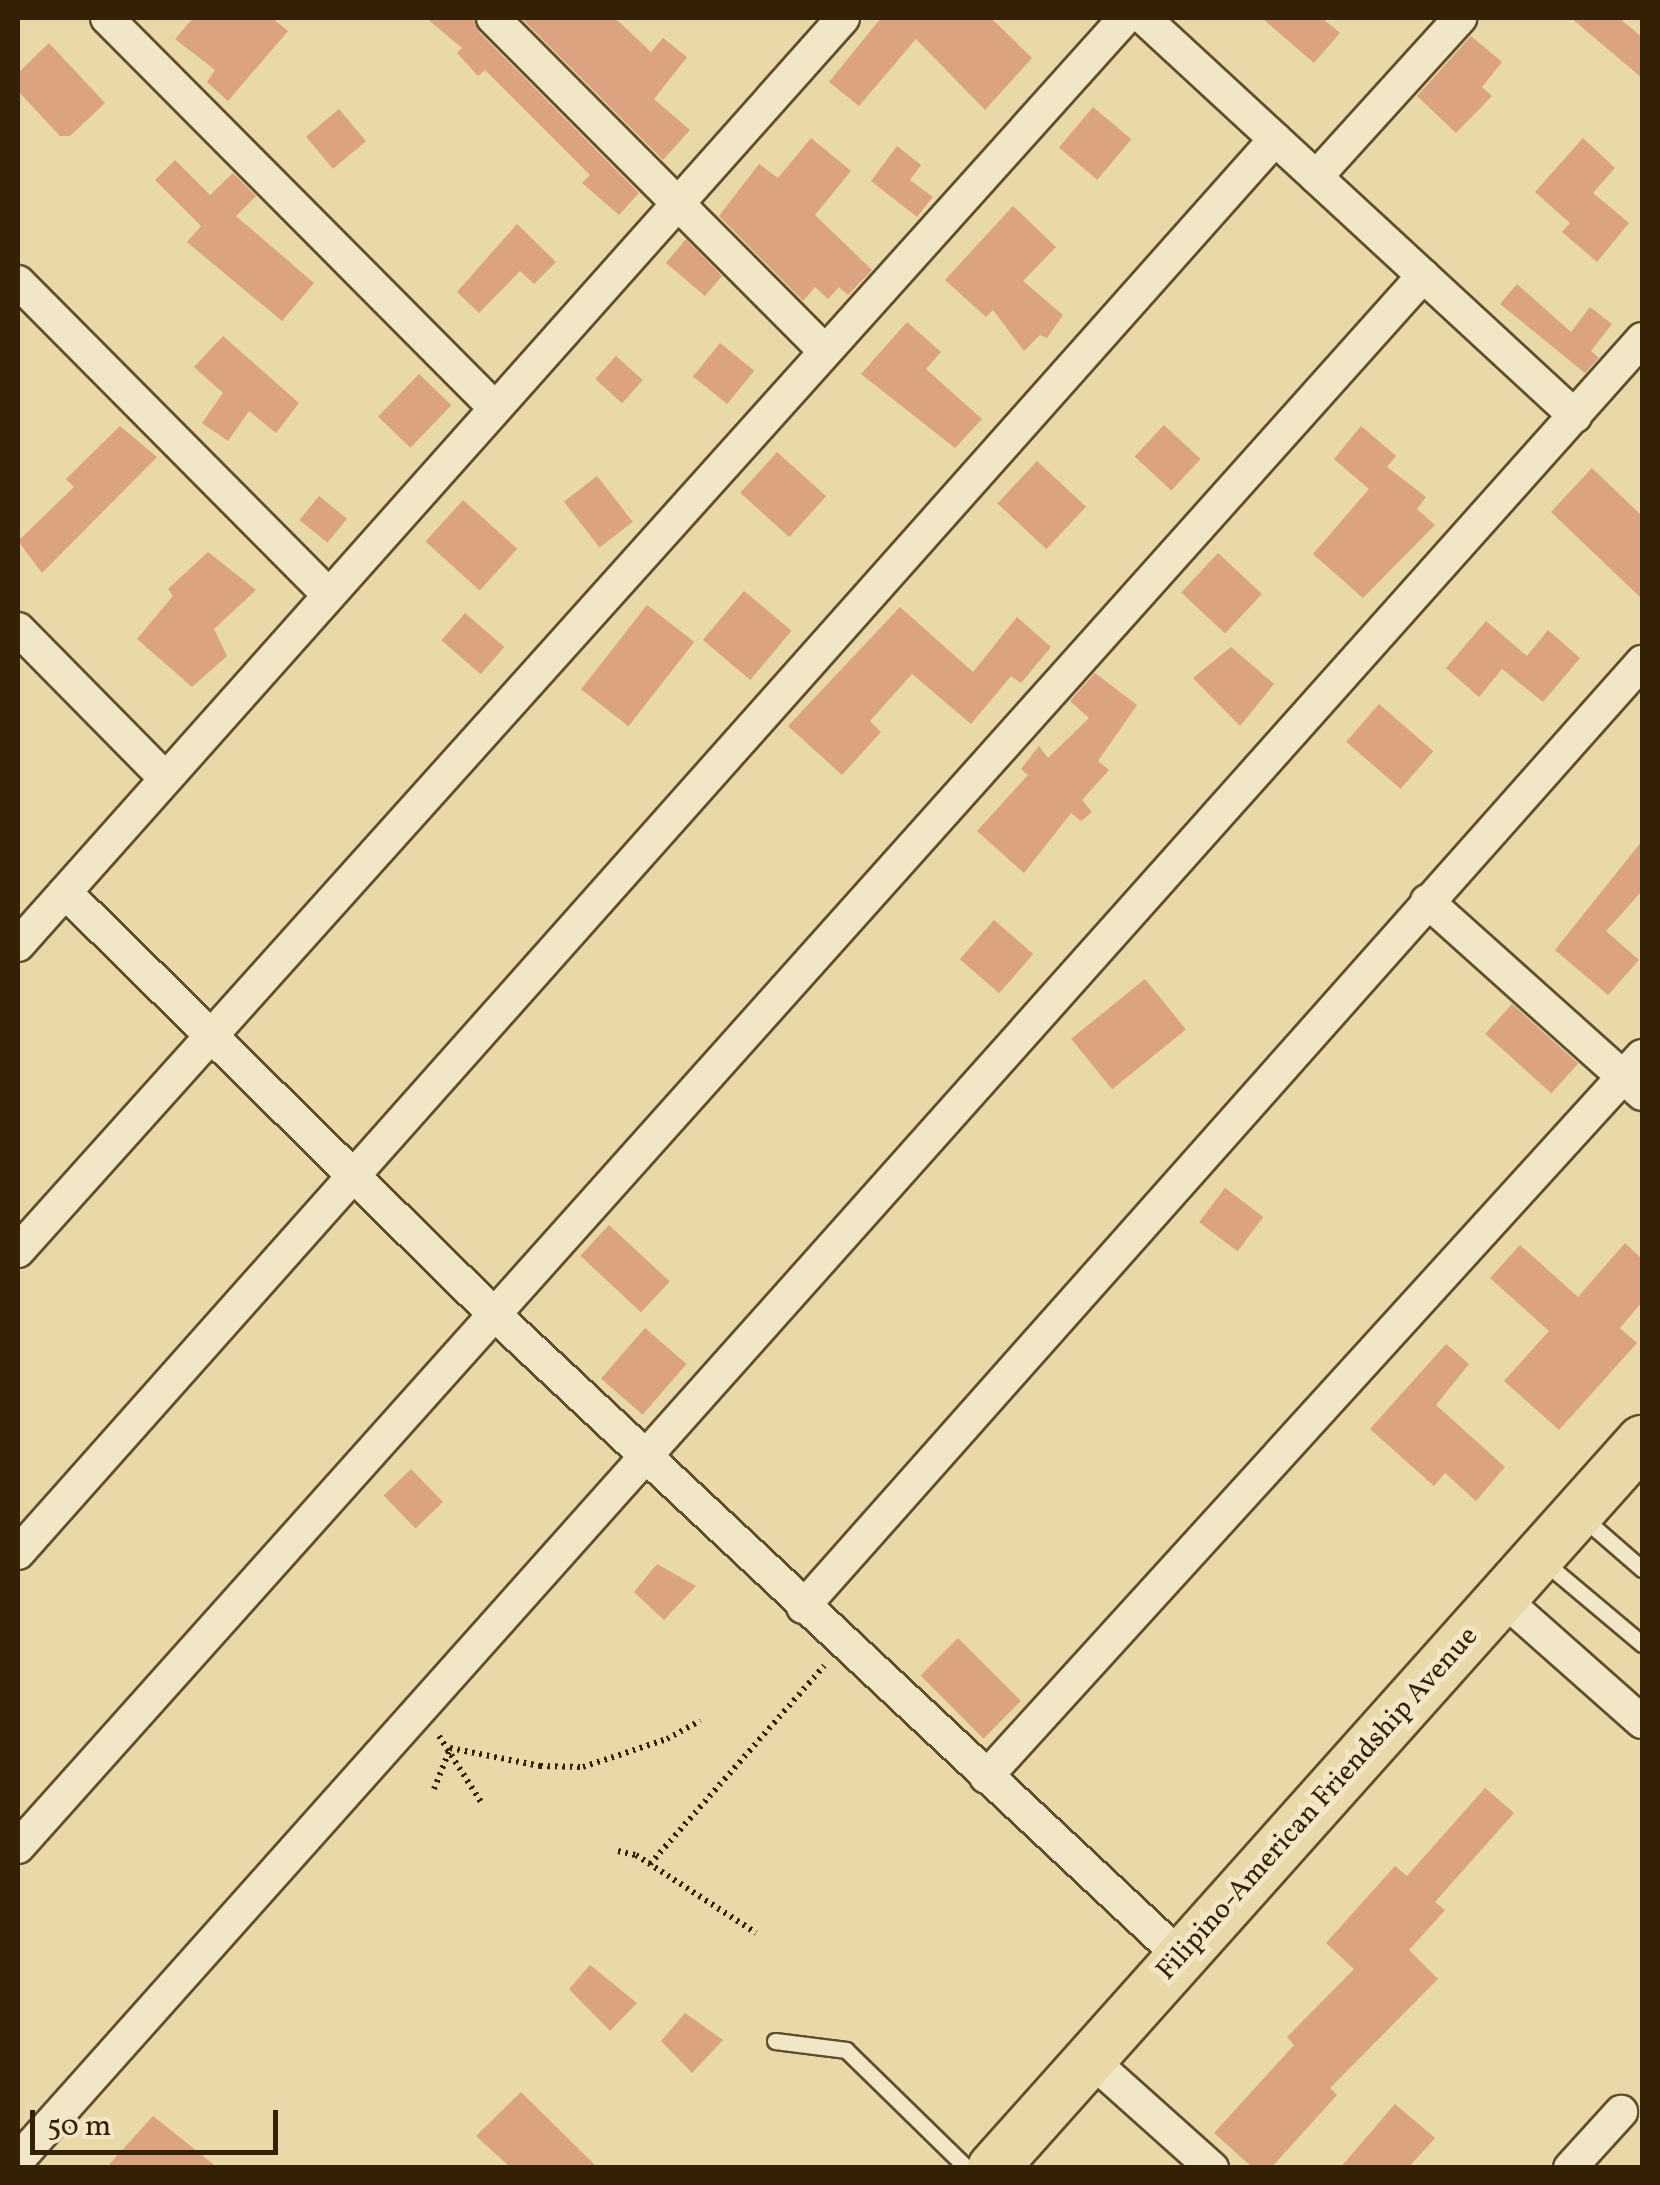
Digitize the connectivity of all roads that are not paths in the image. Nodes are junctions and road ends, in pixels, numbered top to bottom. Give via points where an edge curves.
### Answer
1 (108, 18) edge
2 (493, 18) edge
3 (843, 18) edge
4 (1125, 18) edge
5 (1144, 18) edge
6 (1460, 18) edge
7 (1275, 139) junction
8 (1316, 177) junction
9 (676, 204) junction
10 (1423, 276) junction
11 (18, 282) edge
12 (1642, 340) edge
13 (825, 351) junction
14 (494, 407) junction
15 (1574, 416) junction
16 (327, 593) junction
17 (18, 629) edge
18 (1642, 662) edge
19 (164, 778) junction
20 (65, 892) junction
21 (1427, 901) junction
22 (18, 945) edge
23 (211, 1033) junction
24 (1636, 1076) edge
25 (358, 1174) junction
26 (18, 1251) edge
27 (495, 1315) junction
28 (1642, 1441) edge
29 (648, 1458) junction
30 (1578, 1514) junction
31 (18, 1553) edge
32 (1538, 1558) junction
33 (1642, 1569) edge
34 (1502, 1598) junction
35 (804, 1607) junction
36 (1642, 1644) edge
37 (1642, 1722) edge
38 (986, 1777) junction
39 (18, 1848) edge
40 (1181, 1957) junction
41 (775, 2042) dead end
42 (1090, 2058) junction
43 (1622, 2112) dead end
44 (18, 2160) edge
45 (967, 2168) edge
46 (993, 2168) edge
47 (1212, 2168) edge
48 (1570, 2168) edge

1 - 14 street
2 - 9 street
3 - 9 street
4 - 13 street
5 - 7 street
6 - 8 street
7 - 8 street
7 - 25 street
8 - 10 street
9 - 13 street
9 - 14 street
10 - 15 street
10 - 27 street
11 - 16 street
12 - 15 street
13 - 23 street
14 - 16 street
15 - 29 street
16 - 19 street
17 - 19 street
18 - 21 street
19 - 20 street
20 - 22 street
20 - 23 street
21 - 24 street
21 - 35 street
23 - 25 street
23 - 26 street
24 - 38 street
25 - 27 street
25 - 31 street
27 - 29 street
27 - 39 street
28 - 30 main road, Filipino-American Friendship Avenue
29 - 35 street
29 - 44 street
30 - 32 main road, Filipino-American Friendship Avenue
30 - 33 lane
32 - 34 main road, Filipino-American Friendship Avenue
32 - 36 lane
34 - 37 street
34 - 40 main road, Filipino-American Friendship Avenue
35 - 38 street
38 - 40 street
40 - 42 main road, Filipino-American Friendship Avenue
41 - 45 lane via 846,2050
42 - 46 main road, Filipino-American Friendship Avenue
42 - 47 street
43 - 48 street

